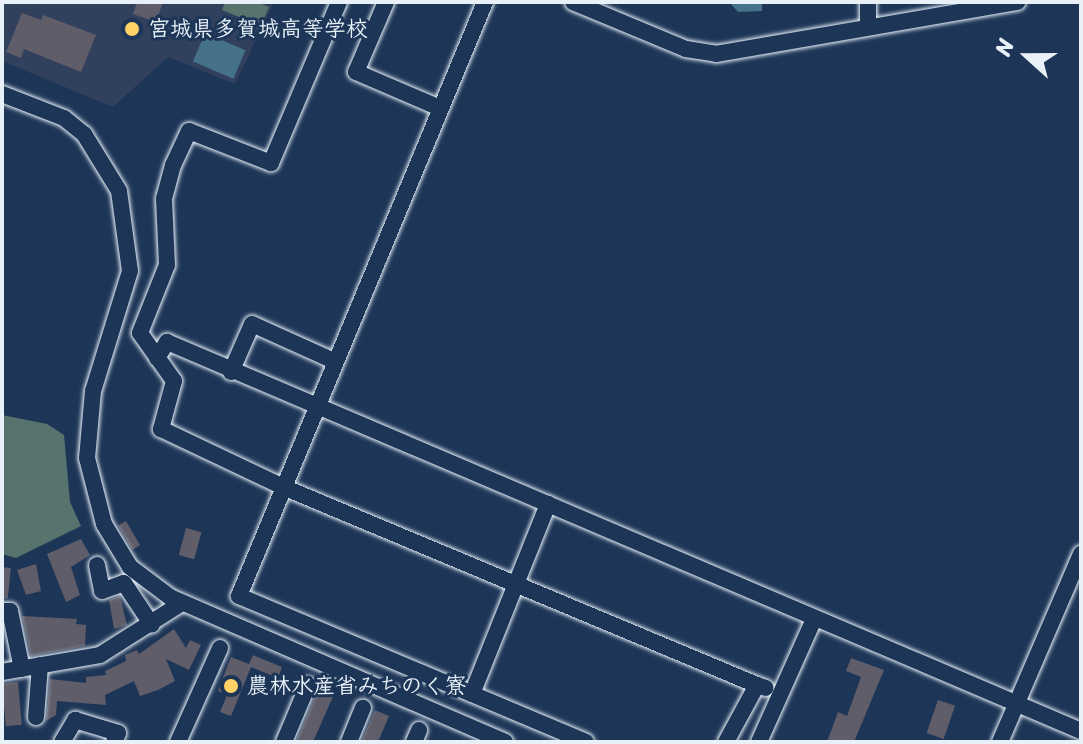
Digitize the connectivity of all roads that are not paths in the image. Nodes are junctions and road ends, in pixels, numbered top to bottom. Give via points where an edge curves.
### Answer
1 (339, 2) edge
2 (386, 2) edge
3 (485, 2) edge
4 (573, 2) edge
5 (868, 2) edge
6 (1018, 2) edge
7 (868, 26) junction
8 (2, 94) edge
9 (440, 108) junction
10 (157, 358) junction
11 (334, 361) junction
12 (231, 372) junction
13 (314, 408) junction
14 (283, 487) junction
15 (548, 504) junction
16 (1081, 554) edge
17 (97, 565) dead end
18 (516, 584) junction
19 (182, 603) junction
20 (2, 611) edge
21 (814, 619) junction
22 (152, 625) junction
23 (220, 648) dead end
24 (40, 665) junction
25 (22, 669) junction
26 (2, 672) edge
27 (308, 685) dead end
28 (757, 685) junction
29 (781, 693) junction
30 (472, 694) junction
31 (1016, 704) junction
32 (363, 708) dead end
33 (36, 717) dead end
34 (1081, 731) edge
35 (62, 742) edge
36 (114, 742) edge
37 (178, 742) edge
38 (284, 742) edge
39 (349, 742) edge
40 (505, 742) edge
41 (586, 742) edge
42 (726, 742) edge
43 (759, 742) edge
44 (1000, 742) edge

1 - 10 street via 271,163 189,131 164,199 167,265 140,333
2 - 9 street via 356,72
3 - 9 street
4 - 7 street via 686,49 716,54
5 - 7 street
6 - 7 street
8 - 19 street via 64,118 84,134 119,191 130,271 93,391 87,458 93,492 115,546 149,584
9 - 11 street
10 - 12 street via 167,342
10 - 14 street via 174,381 161,429
11 - 12 street via 252,324
11 - 13 street
12 - 13 street
13 - 14 street
13 - 15 street
14 - 18 street
14 - 30 street via 239,596
15 - 18 street
15 - 21 street
16 - 31 street
17 - 22 street via 102,591 124,583
18 - 28 street
18 - 30 street
19 - 22 street
19 - 40 street
20 - 25 street via 10,611
21 - 29 street
21 - 31 street
22 - 24 street via 100,655
23 - 37 street
24 - 25 street
24 - 33 street
25 - 26 street
27 - 38 street
28 - 29 street
28 - 42 street
29 - 43 street
30 - 41 street
31 - 34 street
31 - 44 street
32 - 39 street
35 - 36 street via 75,720 118,733

